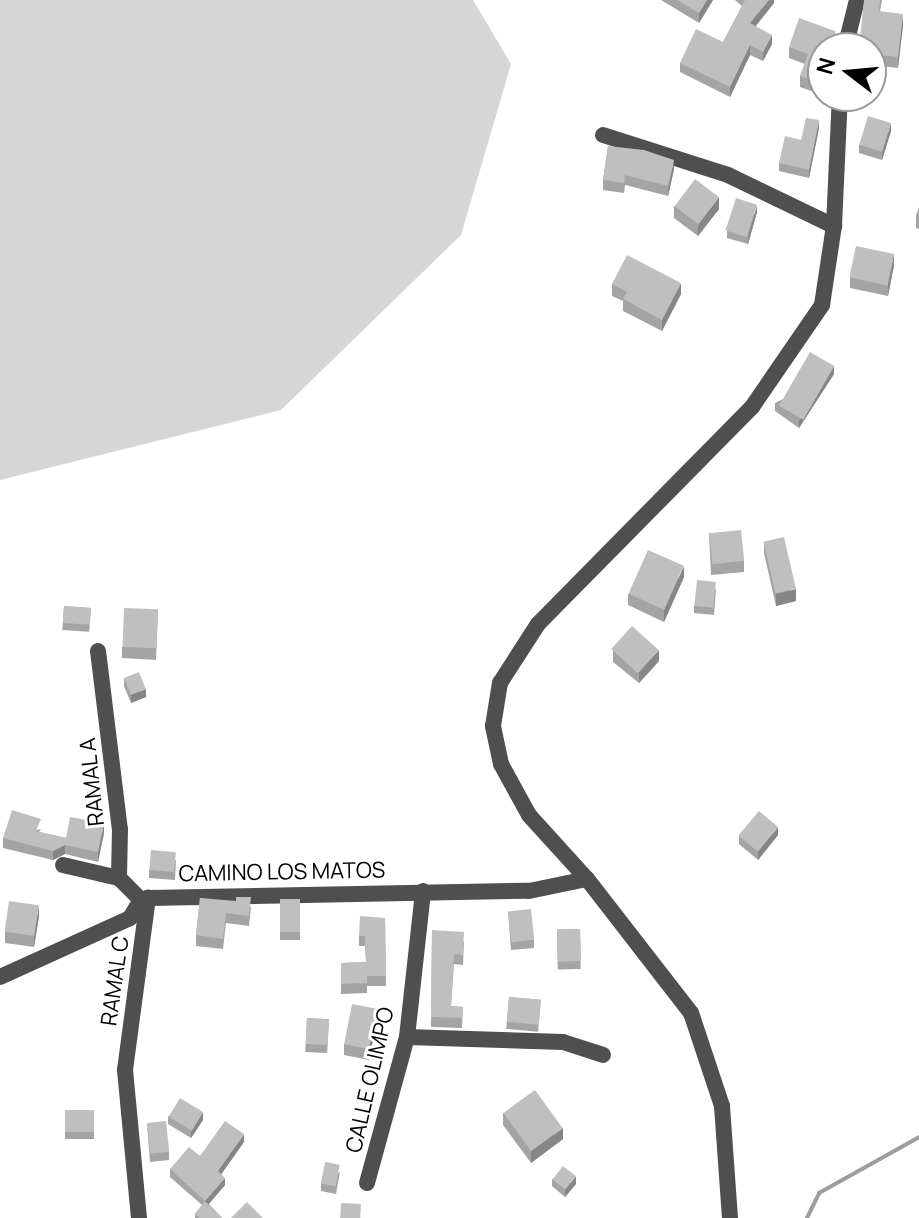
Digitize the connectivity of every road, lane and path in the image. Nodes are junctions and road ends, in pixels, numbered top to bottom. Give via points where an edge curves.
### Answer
1 (857, 0) edge
2 (849, 32) edge
3 (839, 112) edge
4 (603, 135) dead end
5 (834, 226) junction
6 (98, 651) dead end
7 (63, 865) dead end
8 (119, 878) junction
9 (587, 879) junction
10 (423, 891) junction
11 (145, 899) junction
12 (0, 977) edge
13 (407, 1037) junction
14 (603, 1055) dead end
15 (367, 1183) dead end
16 (139, 1218) edge
17 (730, 1218) edge

1 - 2 street
3 - 5 street
4 - 5 street via 728,175
5 - 9 street via 822,305 752,407 538,624 500,683 493,726 501,764 529,815
6 - 8 street, RAMAL A via 120,829
7 - 8 street
8 - 11 street
9 - 10 street, CAMINO LOS MATOS via 529,891
9 - 17 street via 691,1013 722,1106
10 - 11 street, CAMINO LOS MATOS
10 - 13 street, CALLE OLIMPO
11 - 12 street via 130,918
11 - 16 street, RAMAL C via 125,1070
13 - 14 street via 563,1042
13 - 15 street, CALLE OLIMPO

